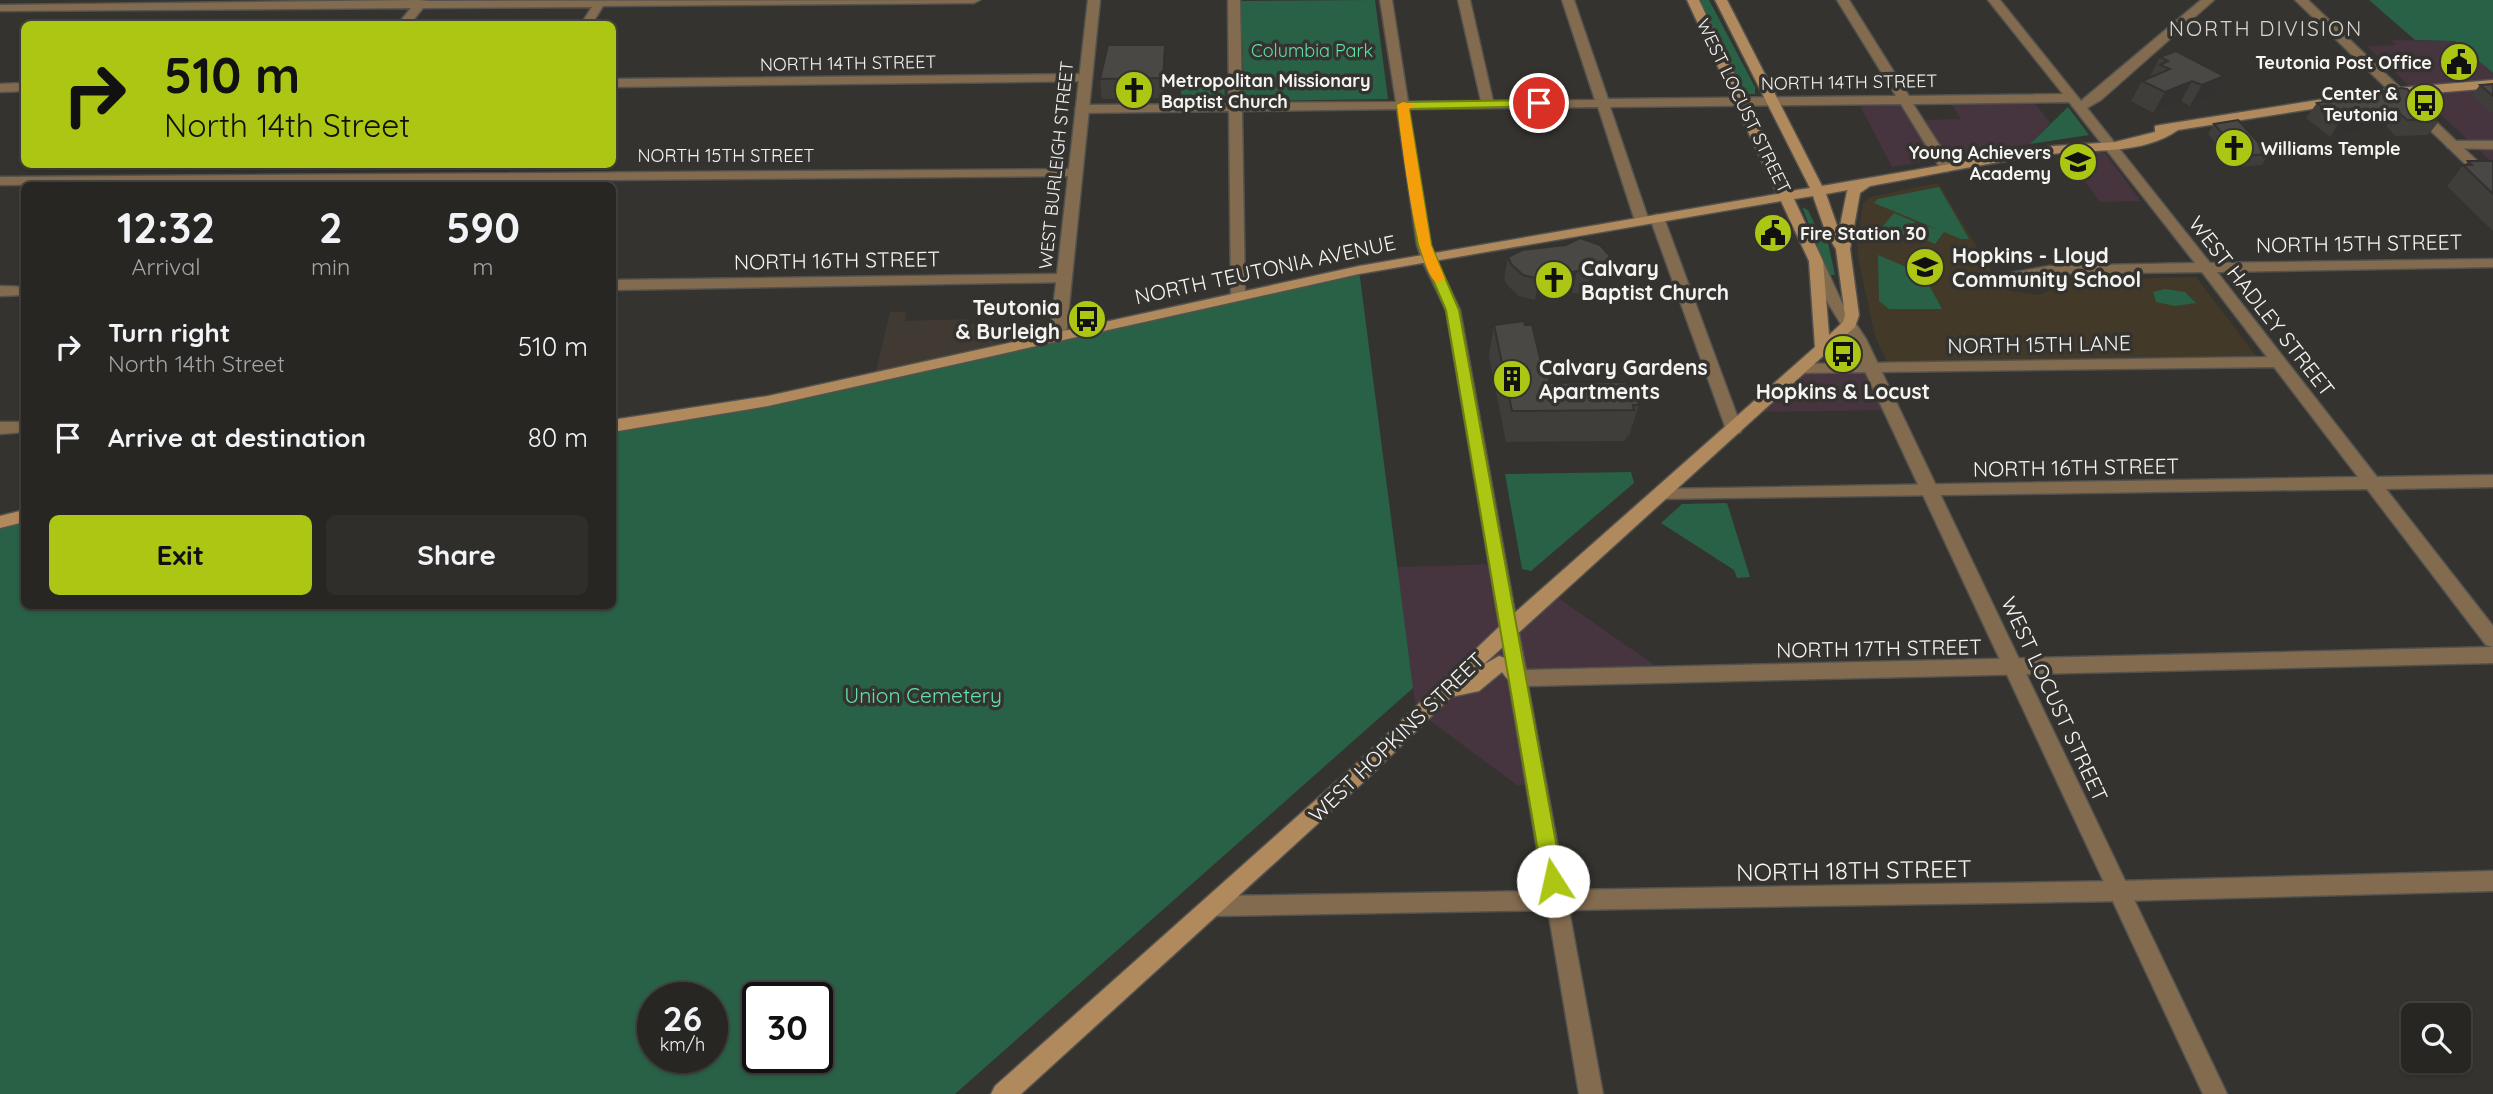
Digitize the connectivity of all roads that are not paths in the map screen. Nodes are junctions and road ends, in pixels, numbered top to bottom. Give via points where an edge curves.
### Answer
1 (974, 0) edge
2 (1094, 0) edge
3 (1234, 0) edge
4 (1386, 0) edge
5 (1464, 0) edge
6 (1568, 0) edge
7 (1693, 0) edge
8 (1721, 0) edge
9 (1843, 0) edge
10 (1994, 0) edge
11 (2208, 0) edge
12 (2301, 0) edge
13 (422, 2) edge
14 (636, 2) edge
15 (599, 4) junction
16 (0, 8) edge
17 (406, 21) edge
18 (589, 21) edge
19 (1085, 78) junction
20 (616, 83) edge
21 (2493, 84) edge
22 (0, 88) edge
23 (21, 88) edge
24 (2396, 91) junction
25 (2372, 95) edge
26 (2347, 99) edge
27 (1903, 100) junction
28 (1742, 101) junction
29 (1773, 101) junction
30 (1602, 103) junction
31 (2075, 103) junction
32 (1488, 104) junction
33 (1403, 105) junction
34 (1237, 108) junction
35 (1081, 110) junction
36 (2106, 140) junction
37 (2453, 145) junction
38 (2493, 145) edge
39 (1947, 168) junction
40 (1074, 173) junction
41 (495, 175) edge
42 (0, 181) edge
43 (282, 182) edge
44 (1865, 183) junction
45 (2493, 183) edge
46 (1818, 191) junction
47 (1788, 197) junction
48 (1650, 219) junction
49 (1843, 249) junction
50 (1429, 260) junction
51 (1816, 261) junction
52 (2493, 263) edge
53 (2204, 266) junction
54 (2015, 275) dead end
55 (1062, 279) junction
56 (616, 285) edge
57 (0, 291) edge
58 (21, 291) edge
59 (1238, 295) junction
60 (1850, 324) junction
61 (1058, 336) junction
62 (1822, 347) junction
63 (2278, 362) junction
64 (1872, 367) junction
65 (1801, 369) junction
66 (616, 425) edge
67 (21, 427) edge
68 (0, 428) edge
69 (1734, 429) junction
70 (2493, 481) edge
71 (2373, 484) junction
72 (1932, 493) junction
73 (1660, 495) junction
74 (21, 516) edge
75 (0, 522) edge
76 (1509, 629) junction
77 (2493, 640) edge
78 (2493, 655) edge
79 (2015, 667) junction
80 (1518, 678) junction
81 (1445, 690) junction
82 (2493, 881) edge
83 (2120, 891) junction
84 (1558, 902) junction
85 (1215, 906) junction
86 (1003, 1094) edge
87 (1591, 1094) edge
88 (2215, 1094) edge

1 - 14 street
2 - 19 street, WEST BURLEIGH STREET
3 - 34 street
4 - 33 street
5 - 32 street
6 - 30 street
7 - 28 main road, WEST LOCUST STREET
8 - 29 main road, WEST LOCUST STREET
9 - 27 street
10 - 31 street, WEST HADLEY STREET
11 - 31 street via 2097,97
12 - 24 street
13 - 15 street
13 - 16 street
13 - 17 street
14 - 15 street
15 - 18 street
19 - 20 street, NORTH 14TH STREET
19 - 35 street, WEST BURLEIGH STREET
21 - 24 main road
22 - 23 street
24 - 25 main road
24 - 37 street
26 - 36 main road, NORTH TEUTONIA AVENUE via 2172,129 2158,136
27 - 29 street, NORTH 14TH STREET
27 - 31 street, NORTH 14TH STREET
27 - 39 street
28 - 29 street, NORTH 14TH STREET
28 - 30 street, NORTH 14TH STREET
28 - 47 main road, WEST LOCUST STREET
29 - 46 main road, WEST LOCUST STREET
30 - 32 street, NORTH 14TH STREET
30 - 48 street
31 - 36 street, WEST HADLEY STREET
32 - 33 street, NORTH 14TH STREET
33 - 34 street, NORTH 14TH STREET
33 - 50 street
34 - 35 street, NORTH 14TH STREET
34 - 59 street
35 - 40 street, WEST BURLEIGH STREET
36 - 39 main road, NORTH TEUTONIA AVENUE via 2070,150
36 - 53 street, WEST HADLEY STREET
37 - 38 street
37 - 45 street
39 - 44 main road, NORTH TEUTONIA AVENUE
40 - 41 street, NORTH 15TH STREET
40 - 55 street, WEST BURLEIGH STREET
41 - 43 street, NORTH 15TH STREET
42 - 43 street, NORTH 15TH STREET
44 - 46 main road, NORTH TEUTONIA AVENUE
44 - 49 main road via 1854,191
46 - 47 main road, NORTH TEUTONIA AVENUE
46 - 49 main road, WEST LOCUST STREET
47 - 48 main road, NORTH TEUTONIA AVENUE
47 - 51 main road, WEST LOCUST STREET
48 - 50 main road, NORTH TEUTONIA AVENUE
48 - 69 street
49 - 60 main road, WEST LOCUST STREET
50 - 59 main road, NORTH TEUTONIA AVENUE
50 - 76 street via 1452,310
51 - 60 street, WEST LOCUST STREET
51 - 62 main road
52 - 53 street, NORTH 15TH STREET
53 - 54 street, NORTH 15TH STREET
53 - 63 street, WEST HADLEY STREET
55 - 56 street, NORTH 16TH STREET
55 - 61 street, WEST BURLEIGH STREET
57 - 58 street
59 - 61 main road, NORTH TEUTONIA AVENUE
60 - 62 main road, WEST HOPKINS STREET
60 - 64 street, WEST LOCUST STREET
61 - 66 main road, NORTH TEUTONIA AVENUE via 768,401
62 - 65 main road, WEST HOPKINS STREET
63 - 64 street, NORTH 15TH LANE
63 - 71 street, WEST HADLEY STREET
64 - 65 street, NORTH 15TH LANE
64 - 72 street, WEST LOCUST STREET
65 - 69 main road, WEST HOPKINS STREET
67 - 68 street
69 - 73 main road, WEST HOPKINS STREET
70 - 71 street, NORTH 16TH STREET
71 - 72 street, NORTH 16TH STREET
71 - 77 street, WEST HADLEY STREET
72 - 73 street, NORTH 16TH STREET
72 - 79 street, WEST LOCUST STREET
73 - 76 main road, WEST HOPKINS STREET
74 - 75 main road
76 - 80 street
76 - 81 main road, WEST HOPKINS STREET
78 - 79 street, NORTH 17TH STREET
79 - 80 street, NORTH 17TH STREET
79 - 83 street, WEST LOCUST STREET
80 - 81 main road via 1508,666 1499,664 1472,685
80 - 84 street
81 - 85 main road, WEST HOPKINS STREET
82 - 83 street, NORTH 18TH STREET
83 - 84 street, NORTH 18TH STREET
83 - 88 street, WEST LOCUST STREET
84 - 85 street, NORTH 18TH STREET
84 - 87 street
85 - 86 main road, WEST HOPKINS STREET

